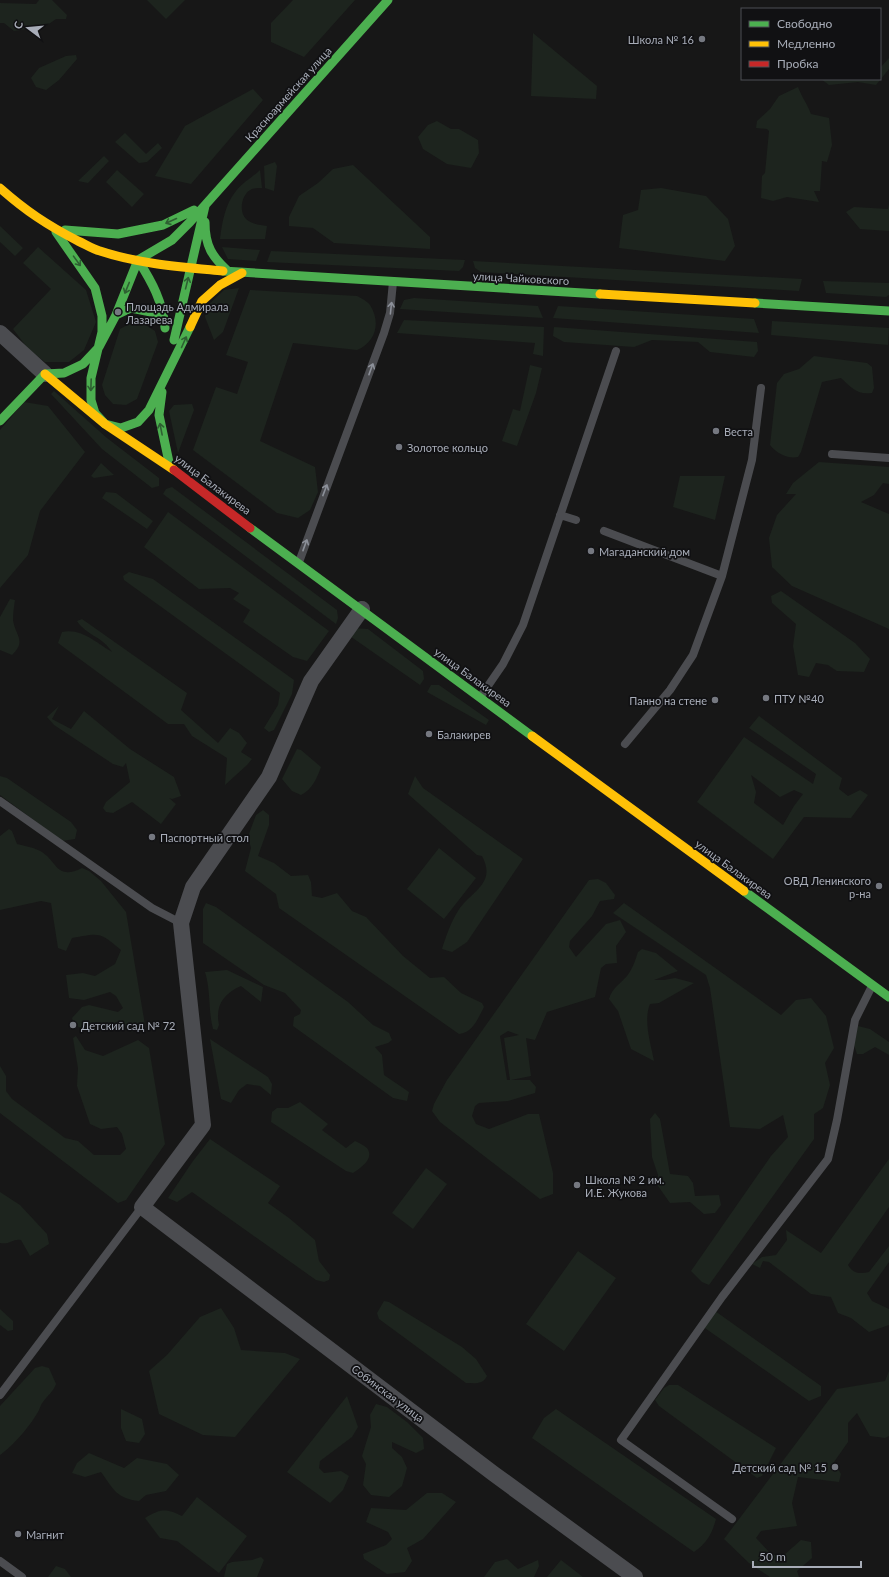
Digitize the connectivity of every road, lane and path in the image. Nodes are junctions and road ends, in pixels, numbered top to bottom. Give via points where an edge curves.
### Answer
1 (388, 0) edge
2 (0, 188) edge
3 (205, 203) junction
4 (54, 229) junction
5 (138, 260) junction
6 (191, 268) junction
7 (230, 272) junction
8 (242, 273) junction
9 (153, 279) junction
10 (393, 282) junction
11 (133, 295) dead end
12 (889, 311) edge
13 (116, 315) junction
14 (164, 319) junction
15 (0, 333) edge
16 (165, 340) dead end
17 (99, 347) junction
18 (616, 350) dead end
19 (165, 354) dead end
20 (45, 374) junction
21 (165, 376) junction
22 (761, 388) dead end
23 (0, 421) edge
24 (105, 424) junction
25 (832, 454) dead end
26 (889, 458) edge
27 (170, 467) junction
28 (560, 515) junction
29 (576, 520) dead end
30 (604, 531) dead end
31 (298, 564) junction
32 (722, 576) junction
33 (362, 610) junction
34 (481, 697) junction
35 (626, 744) dead end
36 (0, 801) edge
37 (181, 923) junction
38 (872, 985) junction
39 (889, 997) edge
40 (142, 1207) junction
41 (0, 1395) edge
42 (732, 1519) dead end
43 (0, 1561) edge
44 (617, 1572) edge
45 (22, 1577) edge
46 (635, 1577) edge

1 - 3 street, Красноармейская улица via 306,94
2 - 4 street via 22,208
3 -> 4 street via 163,225 118,234
3 - 5 street, Красноармейская улица via 172,240
3 - 6 street
3 - 7 street via 204,232 208,245 218,263
4 - 5 street via 99,251
4 -> 17 street via 95,288 102,316
5 - 6 street
5 - 9 street
5 -> 13 street
6 - 7 street, улица Чайковского
6 - 9 street via 168,272
21 -> 6 street
7 - 8 street, улица Чайковского
8 - 10 street, улица Чайковского
21 -> 8 street via 202,301 220,284
9 - 14 street
10 - 12 street, улица Чайковского
31 -> 10 lane via 384,333 390,313
11 - 13 street
13 - 14 street via 131,308 152,312
13 - 17 street
14 - 16 street
15 - 20 street
17 - 20 street via 83,364 64,373
17 -> 24 street via 92,367 90,388 95,413
18 - 28 lane
19 - 21 street
20 - 23 street
20 - 24 street, улица Балакирева
21 - 24 street via 149,410 138,422 121,428
27 -> 21 street via 159,415
22 - 32 lane via 752,460
24 - 27 street, улица Балакирева
25 - 26 lane
27 - 31 street, улица Балакирева
28 - 29 lane
28 - 34 lane via 523,625 503,664
30 - 32 lane
31 - 33 street, улица Балакирева
32 - 35 lane via 693,655 670,690
33 - 34 street, улица Балакирева
33 - 37 street via 311,681 269,777 193,887
34 - 38 street, улица Балакирева
36 - 37 lane via 152,908
37 - 40 street via 203,1125
38 - 39 street, улица Балакирева
38 - 42 lane via 855,1020 828,1159 722,1297 621,1440
40 - 41 lane
40 - 44 street, Собинская улица via 494,1474
43 - 45 lane
44 - 46 street, Собинская улица

